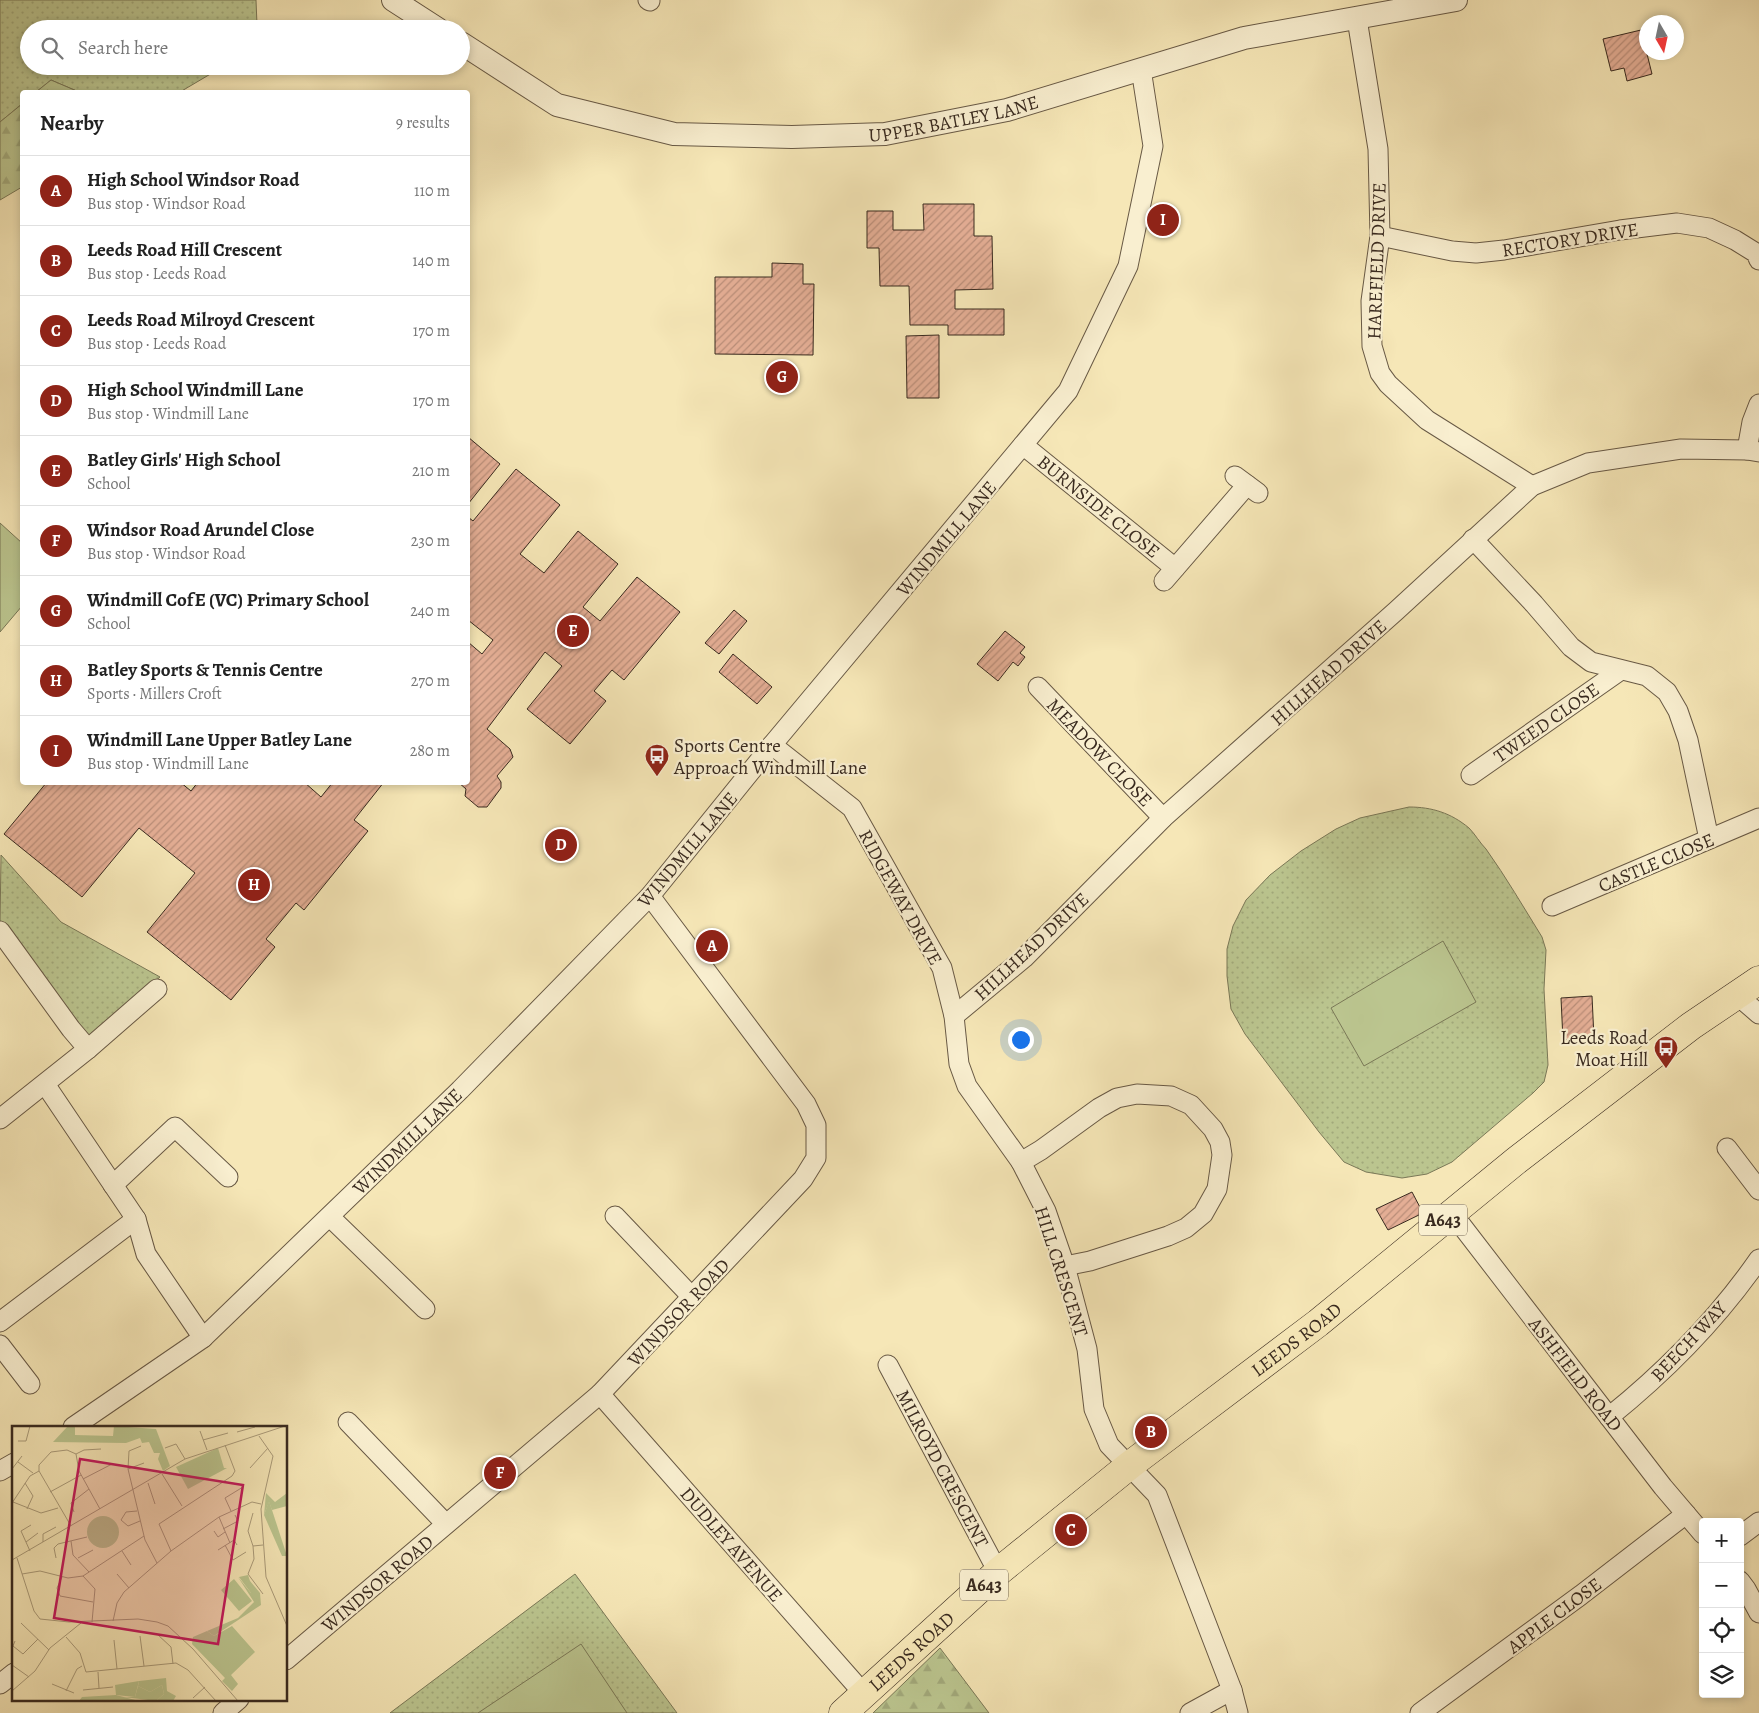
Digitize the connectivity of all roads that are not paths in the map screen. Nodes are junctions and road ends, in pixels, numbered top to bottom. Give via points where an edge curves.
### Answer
1 (393, 0) edge
2 (1456, 0) edge
3 (1357, 19) junction
4 (424, 20) edge
5 (470, 50) edge
6 (1141, 69) junction
7 (1380, 236) junction
8 (1758, 255) edge
9 (1759, 404) edge
10 (1023, 445) junction
11 (1753, 451) edge
12 (1247, 484) dead end
13 (1532, 486) junction
14 (1473, 539) junction
15 (1621, 670) junction
16 (1038, 687) dead end
17 (772, 745) junction
18 (1471, 775) dead end
19 (1163, 818) junction
20 (1759, 818) edge
21 (1709, 839) junction
22 (650, 896) junction
23 (1552, 906) dead end
24 (0, 931) edge
25 (1759, 980) edge
26 (156, 989) dead end
27 (1737, 995) junction
28 (1759, 1014) edge
29 (954, 1016) junction
30 (88, 1049) junction
31 (45, 1084) junction
32 (967, 1086) joint
33 (0, 1119) edge
34 (1727, 1148) dead end
35 (1021, 1162) junction
36 (228, 1177) dead end
37 (112, 1185) junction
38 (1759, 1190) edge
39 (1452, 1213) junction
40 (615, 1216) dead end
41 (330, 1217) junction
42 (136, 1219) junction
43 (1759, 1260) edge
44 (1065, 1266) junction
45 (692, 1297) junction
46 (425, 1309) dead end
47 (0, 1322) edge
48 (203, 1338) junction
49 (0, 1345) edge
50 (888, 1365) dead end
51 (30, 1384) dead end
52 (600, 1394) junction
53 (1609, 1417) junction
54 (348, 1422) dead end
55 (82, 1425) edge
56 (12, 1464) edge
57 (1130, 1465) junction
58 (0, 1471) edge
59 (1686, 1514) junction
60 (1759, 1522) edge
61 (446, 1524) junction
62 (1699, 1529) edge
63 (1744, 1533) edge
64 (998, 1572) junction
65 (1744, 1586) edge
66 (1759, 1614) edge
67 (288, 1658) edge
68 (12, 1675) edge
69 (0, 1684) edge
70 (1232, 1690) junction
71 (864, 1694) junction
72 (238, 1700) edge
73 (223, 1713) edge
74 (843, 1713) edge
75 (1190, 1713) edge
76 (1238, 1713) edge
77 (1420, 1713) edge

1 - 4 street
2 - 3 street, UPPER BATLEY LANE
3 - 6 street, UPPER BATLEY LANE via 1244,38
3 - 7 street, HAREFIELD DRIVE via 1378,149
5 - 6 street, UPPER BATLEY LANE via 557,105 674,134 792,137 885,134 1007,110
6 - 10 street, WINDMILL LANE via 1153,146 1128,266 1068,391
7 - 8 street, RECTORY DRIVE via 1476,253 1678,223 1709,228
7 - 13 street, HAREFIELD DRIVE via 1371,301 1372,346 1380,373 1426,420
9 - 11 street via 1752,422
10 - 12 street, BURNSIDE CLOSE via 1170,575
10 - 17 street, WINDMILL LANE
11 - 13 street, HILLHEAD DRIVE via 1681,449 1588,464
13 - 14 street, HILLHEAD DRIVE
14 - 15 street via 1571,647 1591,662
14 - 19 street, HILLHEAD DRIVE
15 - 18 street, TWEED CLOSE
15 - 21 street via 1647,676 1667,692 1678,711 1688,740
16 - 19 street, MEADOW CLOSE
17 - 22 street, WINDMILL LANE
17 - 29 street, RIDGEWAY DRIVE via 852,808 942,968
19 - 29 street, HILLHEAD DRIVE via 1024,958
20 - 21 street, CASTLE CLOSE
21 - 23 street, CASTLE CLOSE
22 - 41 street, WINDMILL LANE
22 - 45 street, WINDSOR ROAD via 806,1104 816,1126 816,1158 804,1180
24 - 30 street
25 - 27 main road, LEEDS ROAD / A643
26 - 30 street
27 - 28 street
27 - 39 main road, LEEDS ROAD / A643 via 1691,1026
29 - 32 street, RIDGEWAY DRIVE via 958,1064
30 - 31 street
31 - 33 street
31 - 37 street
32 - 35 street, HILL CRESCENT
34 - 38 street
35 - 44 street, HILL CRESCENT via 1046,1211
35 - 44 street via 1099,1108 1118,1098 1137,1094 1171,1096 1190,1105 1220,1142 1222,1155 1217,1188 1203,1214 1186,1228 1090,1261
36 - 37 street via 175,1127
37 - 42 street
39 - 53 street, ASHFIELD ROAD
39 - 57 main road, LEEDS ROAD / A643 via 1318,1323
40 - 45 street
41 - 46 street
41 - 48 street, WINDMILL LANE
42 - 47 street
42 - 48 street via 146,1254
43 - 53 street, BEECH WAY via 1688,1346
44 - 57 street, HILL CRESCENT via 1087,1349 1094,1409 1109,1445
45 - 52 street, WINDSOR ROAD
48 - 55 street, WINDMILL LANE
49 - 51 street
50 - 64 street, MILROYD CRESCENT
52 - 61 street, WINDSOR ROAD
52 - 71 street, DUDLEY AVENUE
53 - 59 street, ASHFIELD ROAD
54 - 61 street
56 - 58 street
57 - 64 main road, LEEDS ROAD / A643
57 - 70 street, HILL CRESCENT via 1157,1495
59 - 62 street, ASHFIELD ROAD
59 - 77 street, APPLE CLOSE
60 - 63 street
61 - 67 street, WINDSOR ROAD
64 - 71 main road, LEEDS ROAD / A643
65 - 66 street
68 - 69 street
70 - 75 street
70 - 76 street, HILL CRESCENT
71 - 74 main road, LEEDS ROAD / A643
72 - 73 street

